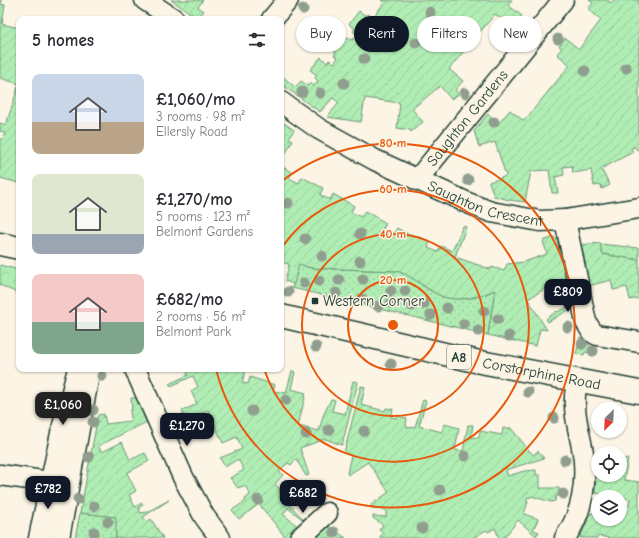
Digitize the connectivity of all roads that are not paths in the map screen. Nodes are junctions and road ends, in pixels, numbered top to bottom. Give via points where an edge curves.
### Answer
1 (145, 0) edge
2 (288, 0) edge
3 (563, 0) edge
4 (169, 16) edge
5 (275, 16) edge
6 (284, 104) edge
7 (417, 180) junction
8 (639, 208) edge
9 (565, 220) junction
10 (0, 244) edge
11 (16, 247) edge
12 (284, 317) edge
13 (639, 342) edge
14 (77, 372) edge
15 (89, 372) edge
16 (136, 372) edge
17 (577, 380) junction
18 (639, 392) edge
19 (0, 475) edge
20 (50, 482) junction
21 (327, 513) dead end
22 (39, 538) edge
23 (59, 538) edge
24 (220, 538) edge
25 (300, 538) edge
26 (565, 538) edge

1 - 4 street
2 - 5 street
3 - 7 street, Saughton Gardens
6 - 7 street, Saughton Crescent via 335,139
7 - 9 street, Saughton Crescent via 491,212 540,220
8 - 9 street, Saughton Crescent
9 - 13 street via 588,327 597,335
10 - 11 main road
12 - 17 main road, Corstorphine Road / A8
14 - 20 street
15 - 23 street
16 - 24 street via 185,482
17 - 18 main road, Corstorphine Road / A8
17 - 26 street via 575,405 584,462 584,488 577,516
19 - 20 street
20 - 22 street
21 - 25 street

